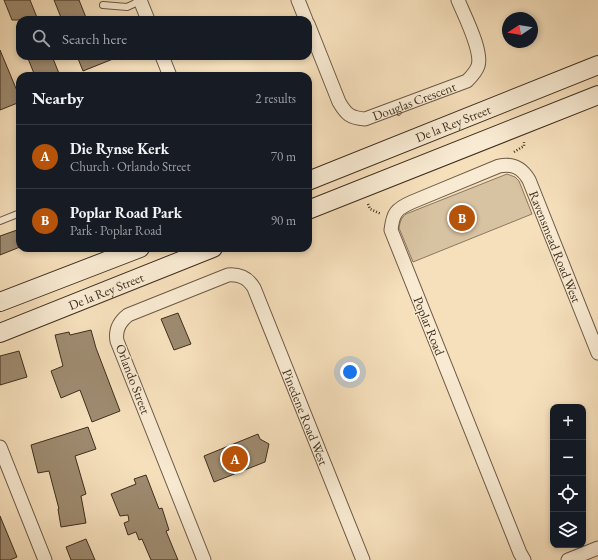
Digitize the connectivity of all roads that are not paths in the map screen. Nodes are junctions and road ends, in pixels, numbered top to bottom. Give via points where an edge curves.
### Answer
1 (298, 0) edge
2 (458, 0) edge
3 (140, 1) edge
4 (103, 5) dead end
5 (146, 16) edge
6 (304, 16) edge
7 (312, 34) edge
8 (164, 60) edge
9 (598, 65) edge
10 (168, 72) edge
11 (598, 95) edge
12 (516, 167) joint
13 (312, 179) edge
14 (312, 208) edge
15 (16, 215) edge
16 (0, 221) edge
17 (130, 252) edge
18 (203, 252) edge
19 (244, 277) joint
20 (0, 302) edge
21 (0, 333) edge
22 (598, 353) edge
23 (0, 447) edge
24 (598, 548) edge
25 (45, 560) edge
26 (204, 560) edge
27 (363, 560) edge
28 (524, 560) edge
29 (568, 560) edge

1 - 6 street
2 - 7 street, Douglas Crescent via 479,54 479,65 474,74 467,81 365,119 354,118 339,102
3 - 4 lane via 127,7
3 - 5 street
8 - 10 street
9 - 13 main road, De la Rey Street
11 - 14 main road, De la Rey Street
12 - 22 street, Ravensmead Road West via 529,180
12 - 28 street, Poplar Road via 499,166 400,208 392,218 391,230
15 - 16 lane
17 - 20 main road
18 - 21 main road, De la Rey Street
19 - 26 street, Orlando Street via 228,275 128,315 120,322 117,332 117,341
19 - 27 street, Pinedene Road West via 254,288
23 - 25 street
24 - 29 street

